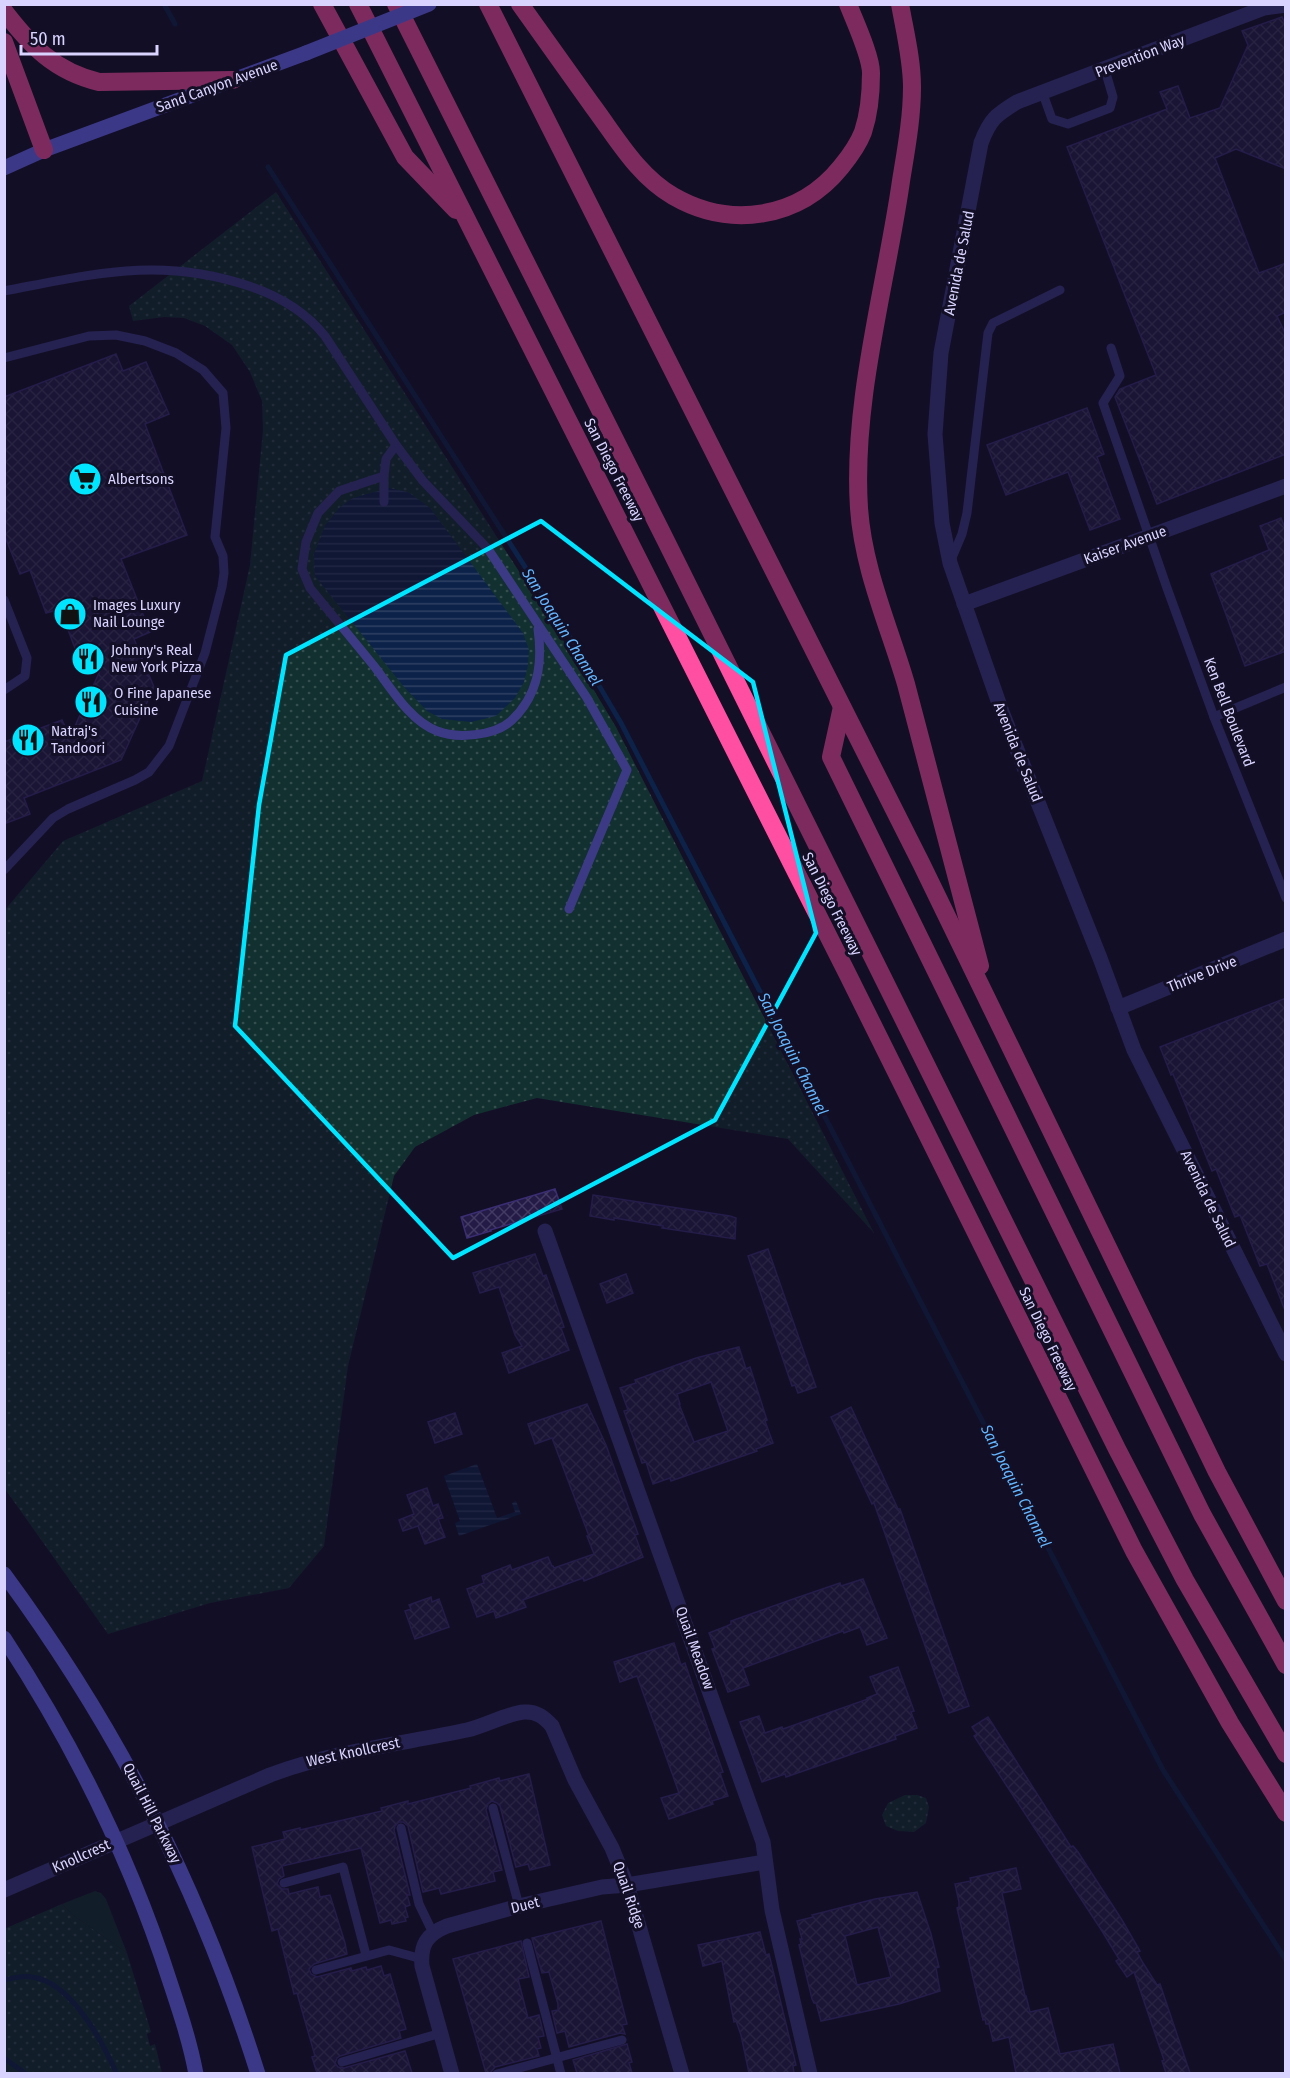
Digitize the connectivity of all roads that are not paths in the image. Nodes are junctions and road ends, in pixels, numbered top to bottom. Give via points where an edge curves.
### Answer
1 (322, 4) edge
2 (358, 4) edge
3 (396, 4) edge
4 (429, 4) edge
5 (488, 4) edge
6 (520, 4) edge
7 (848, 4) edge
8 (900, 4) edge
9 (1286, 5) edge
10 (4, 11) edge
11 (4, 42) edge
12 (1105, 70) junction
13 (233, 80) junction
14 (1043, 94) junction
15 (998, 114) joint
16 (44, 150) junction
17 (4, 168) edge
18 (470, 223) junction
19 (1060, 290) dead end
20 (4, 291) edge
21 (1111, 348) dead end
22 (4, 358) edge
23 (396, 445) junction
24 (384, 476) junction
25 (1286, 486) edge
26 (384, 502) dead end
27 (1150, 536) junction
28 (950, 562) junction
29 (4, 600) edge
30 (964, 604) junction
31 (538, 625) junction
32 (1286, 687) edge
33 (4, 690) edge
34 (842, 707) junction
35 (1214, 717) junction
36 (4, 870) edge
37 (1286, 898) edge
38 (569, 909) dead end
39 (1286, 939) edge
40 (990, 1005) junction
41 (1118, 1008) junction
42 (545, 1231) dead end
43 (1286, 1354) edge
44 (4, 1574) edge
45 (1286, 1601) edge
46 (4, 1638) edge
47 (1286, 1665) edge
48 (552, 1725) joint
49 (1286, 1754) edge
50 (493, 1808) dead end
51 (1286, 1812) edge
52 (159, 1823) junction
53 (401, 1828) dead end
54 (116, 1841) junction
55 (765, 1862) junction
56 (284, 1883) dead end
57 (627, 1885) junction
58 (4, 1890) edge
59 (519, 1906) junction
60 (433, 1933) junction
61 (527, 1943) dead end
62 (366, 1955) junction
63 (422, 1959) junction
64 (316, 1970) dead end
65 (441, 2033) junction
66 (622, 2040) dead end
67 (557, 2058) junction
68 (342, 2062) dead end
69 (196, 2073) edge
70 (258, 2073) edge
71 (452, 2073) edge
72 (497, 2073) edge
73 (561, 2073) edge
74 (682, 2073) edge
75 (810, 2073) edge

1 - 18 highway via 405,157
2 - 18 highway, San Diego Freeway
3 - 49 highway, San Diego Freeway via 1117,1449 1185,1580
4 - 13 main road, Sand Canyon Avenue, bridge
5 - 34 highway
6 - 7 highway via 632,160 656,184 698,208 724,215 749,215 768,213 811,195 834,176 863,132 871,70
8 - 40 highway via 912,87 899,200 862,409 859,509 881,609 905,681
9 - 12 street, Prevention Way via 1264,8
10 - 13 highway via 44,57 84,79
11 - 16 highway
12 - 14 street, Prevention Way
12 - 14 lane via 1113,97 1110,108 1079,120 1068,124 1052,119
13 - 16 main road, Sand Canyon Avenue
14 - 15 street, Prevention Way via 1017,102
15 - 28 street, Avenida de Salud via 981,142 941,353 935,434 942,523
16 - 17 main road, Sand Canyon Avenue
18 - 51 highway, San Diego Freeway via 1134,1551 1230,1723
19 - 28 lane via 993,323 988,333 967,513
20 - 23 lane via 108,272 165,269 226,278 261,290 315,323
21 - 27 lane, Ken Bell Boulevard via 1120,376 1103,403
22 - 36 lane via 89,336 116,335 145,341 176,353 203,370 223,393 226,428 215,537 223,556 222,587 205,654 169,746 149,772 53,818
23 - 24 lane via 386,459
23 - 31 lane via 423,481 488,549
24 - 26 lane
24 - 31 lane via 339,491 318,513 306,542 302,568 310,588 414,716 436,731 456,735 505,726 532,695 541,647
25 - 27 street, Kaiser Avenue
27 - 30 street, Kaiser Avenue
27 - 35 lane, Ken Bell Boulevard
28 - 30 street, Avenida de Salud
29 - 33 lane via 27,657 25,676
30 - 41 street, Avenida de Salud via 1016,752
31 - 38 lane via 587,698 627,771
32 - 35 lane
34 - 40 highway
34 - 47 highway via 831,757 1202,1514
35 - 37 lane, Ken Bell Boulevard
39 - 41 street, Thrive Drive
40 - 45 highway via 1217,1472
41 - 43 street, Avenida de Salud via 1134,1050
42 - 55 street, Quail Meadow via 747,1794 763,1842
44 - 52 main road, Quail Hill Parkway via 76,1677
46 - 54 main road via 72,1750
48 - 52 street, West Knollcrest via 540,1715 523,1712 477,1728 329,1756 270,1775
48 - 57 street, Quail Ridge
50 - 59 lane
52 - 54 street, Knollcrest
52 - 70 main road, Quail Hill Parkway via 211,1941
53 - 60 lane via 419,1904
54 - 58 street, Knollcrest
54 - 69 main road via 161,1952
55 - 57 street, Duet
55 - 75 street, Quail Meadow via 773,1916
56 - 62 lane via 343,1867
57 - 59 street, Duet
57 - 74 street, Quail Ridge
59 - 60 street, Duet
60 - 63 street via 424,1943
61 - 67 lane
62 - 63 lane via 389,1950
62 - 64 lane
63 - 65 street
65 - 68 lane
65 - 71 street
66 - 67 lane
67 - 72 lane
67 - 73 lane

